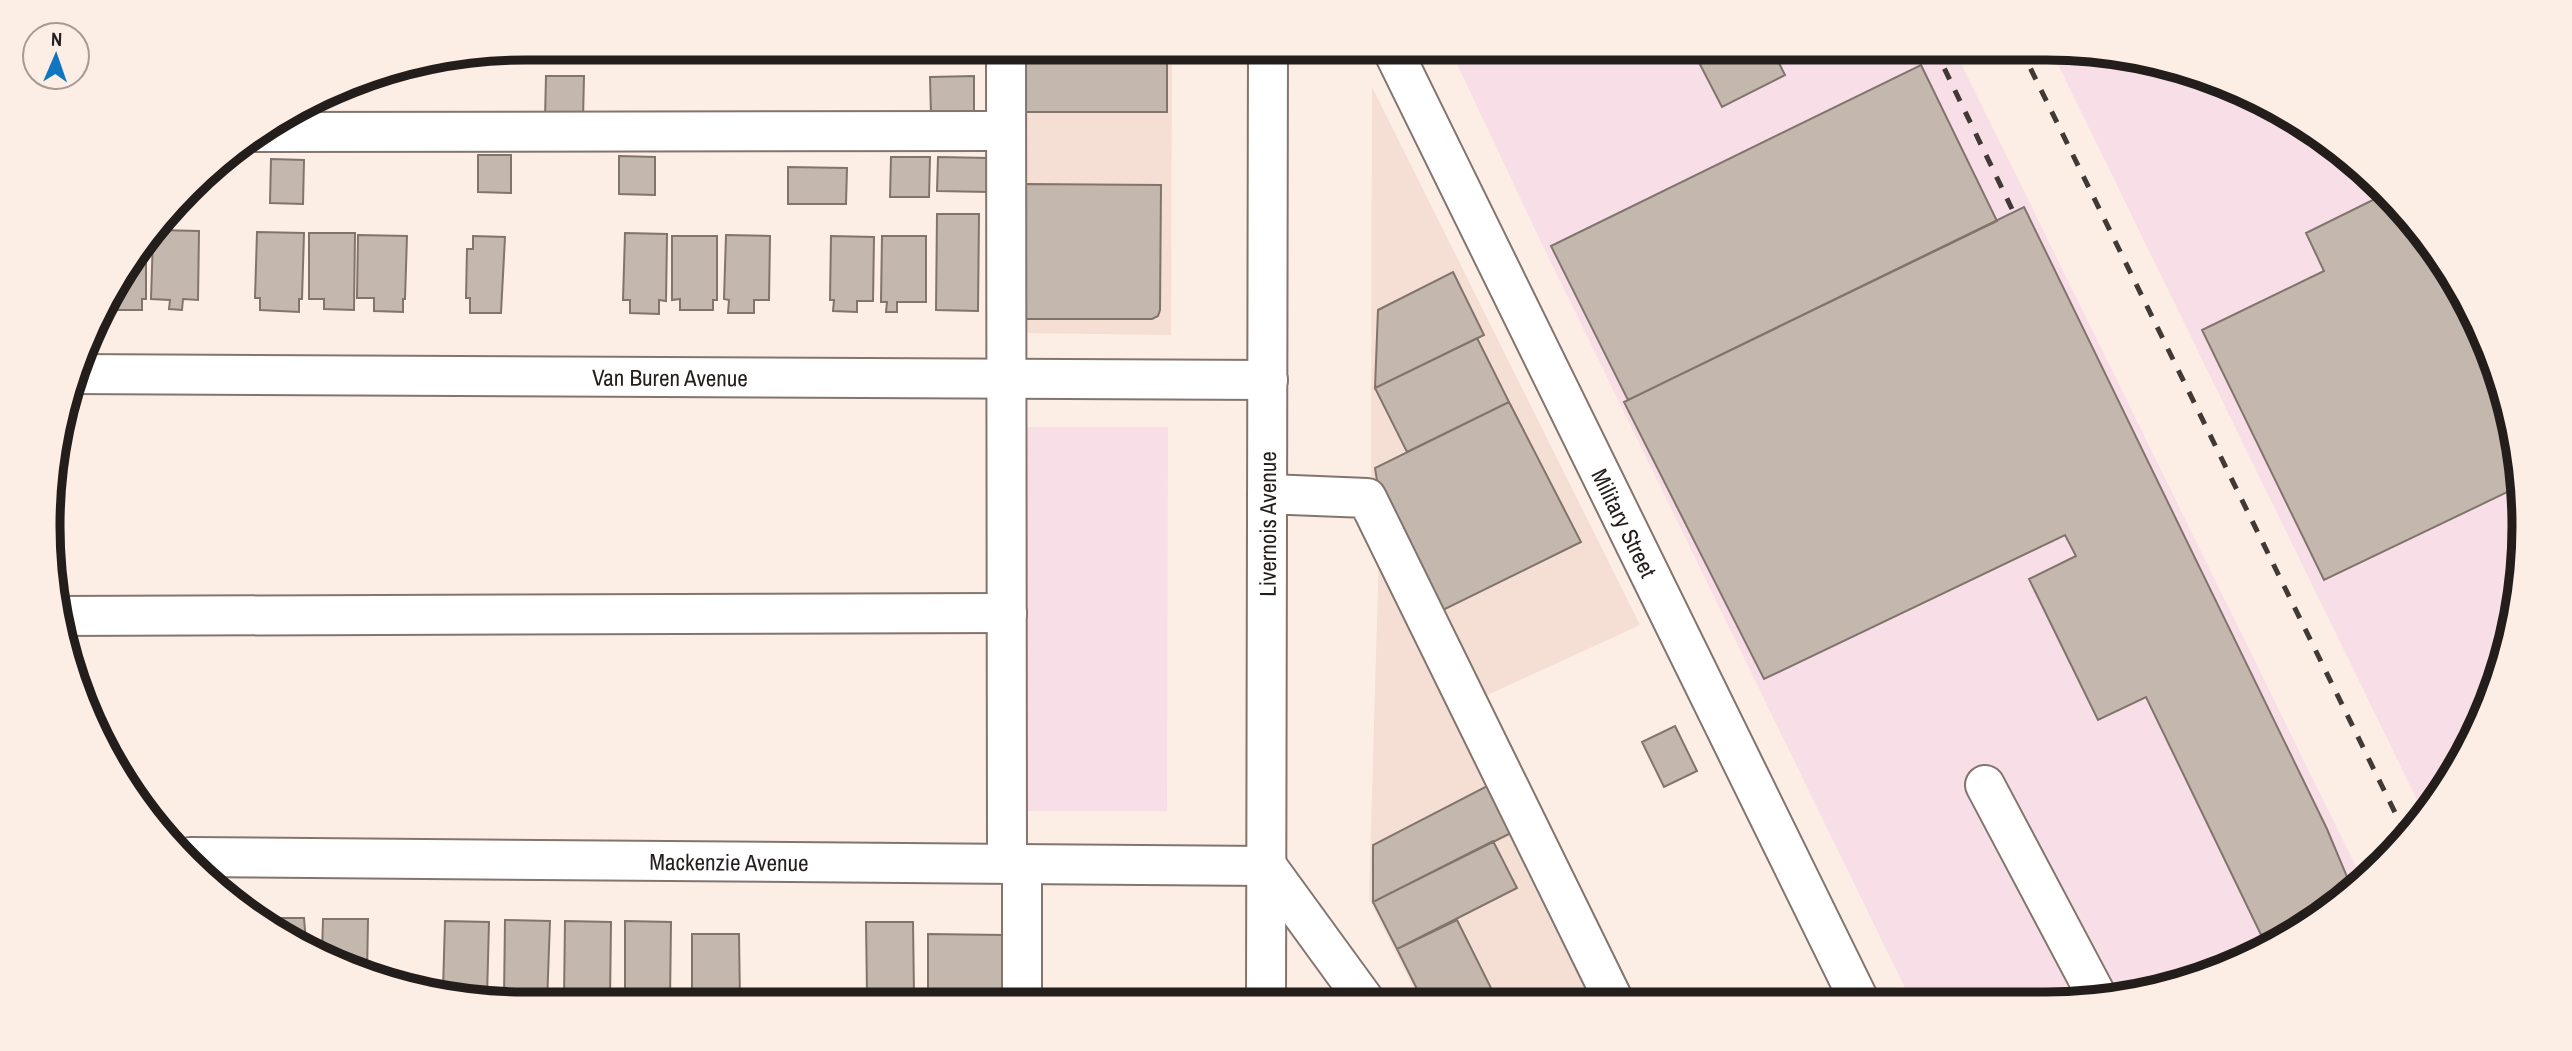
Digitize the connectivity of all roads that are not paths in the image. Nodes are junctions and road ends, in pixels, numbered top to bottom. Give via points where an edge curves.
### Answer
1 (1006, 60) edge
2 (1268, 60) edge
3 (1397, 60) edge
4 (1006, 131) junction
5 (276, 132) edge
6 (85, 374) edge
7 (1007, 379) junction
8 (1268, 380) junction
9 (1267, 494) junction
10 (1007, 613) junction
11 (68, 616) edge
12 (1985, 785) dead end
13 (199, 858) edge
14 (1015, 864) junction
15 (1267, 866) junction
16 (2093, 989) edge
17 (1021, 992) edge
18 (1266, 992) edge
19 (1359, 992) edge
20 (1610, 992) edge
21 (1856, 992) edge

1 - 4 street
2 - 8 street, Livernois Avenue
3 - 21 street, Military Street
4 - 5 street
4 - 7 street
6 - 7 street, Van Buren Avenue
7 - 8 street, Van Buren Avenue
7 - 10 street
8 - 9 street, Livernois Avenue
9 - 15 street, Livernois Avenue
9 - 20 street via 1367,498
10 - 11 street
10 - 14 street
12 - 16 street
13 - 14 street, Mackenzie Avenue
14 - 15 street, Mackenzie Avenue
14 - 17 street
15 - 18 street, Livernois Avenue
15 - 19 street

